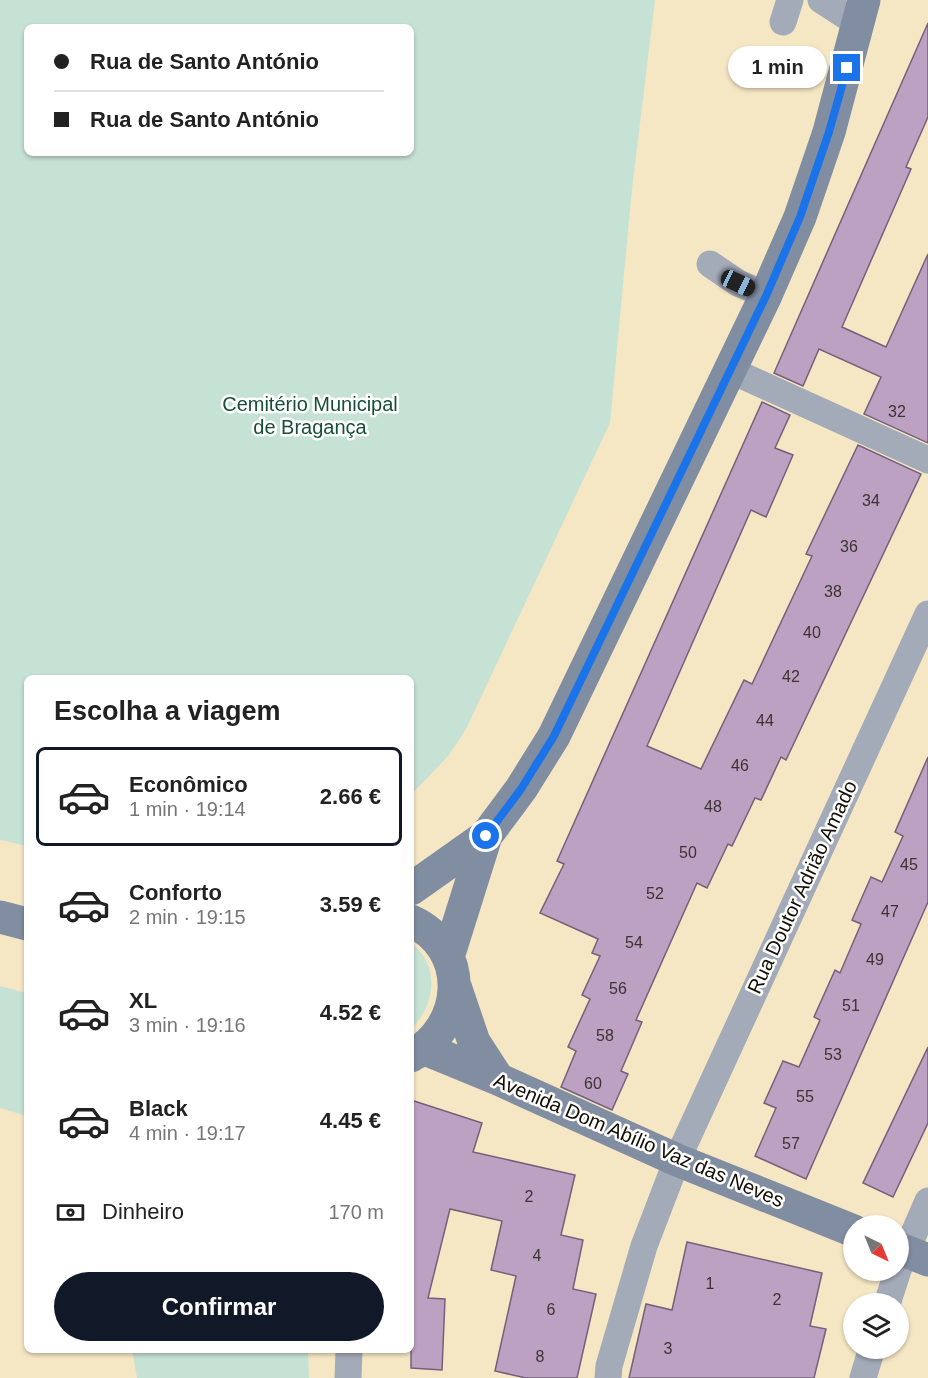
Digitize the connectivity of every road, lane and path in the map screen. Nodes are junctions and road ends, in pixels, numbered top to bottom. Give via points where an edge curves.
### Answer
1 (821, 0) edge
2 (861, 12) edge
3 (710, 264) dead end
4 (766, 296) junction
5 (730, 370) junction
6 (928, 460) edge
7 (928, 614) edge
8 (486, 836) junction
9 (414, 887) edge
10 (0, 917) edge
11 (24, 923) edge
12 (414, 923) edge
13 (451, 972) junction
14 (418, 1052) edge
15 (498, 1078) junction
16 (677, 1160) junction
17 (928, 1201) edge
18 (843, 1227) edge
19 (909, 1252) edge
20 (349, 1353) edge
21 (869, 1359) edge
22 (348, 1378) edge
23 (609, 1378) edge
24 (863, 1378) edge

1 - 2 street
2 - 4 street via 826,143
3 - 4 street
4 - 5 street
5 - 6 street
5 - 8 street via 554,736
7 - 16 street, Rua Doutor Adrião Amado
8 - 9 street
8 - 13 street
10 - 11 street
12 - 13 street via 436,939
13 - 14 street via 452,1010 442,1031
13 - 15 street via 474,1042
14 - 15 street, Avenida Dom Abílio Vaz das Neves
15 - 16 street, Avenida Dom Abílio Vaz das Neves
16 - 18 street, Avenida Dom Abílio Vaz das Neves
16 - 23 street, Rua Doutor Adrião Amado via 644,1246 609,1366
17 - 19 street
20 - 22 street
21 - 24 street

